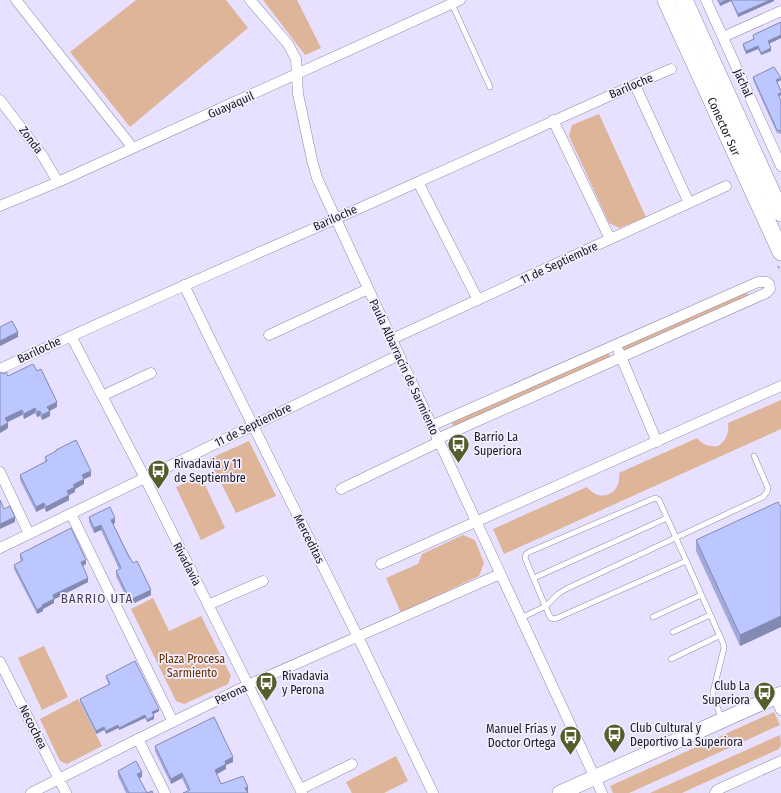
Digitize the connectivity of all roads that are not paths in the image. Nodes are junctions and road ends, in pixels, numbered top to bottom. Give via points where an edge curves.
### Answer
1 (16, 0) edge
2 (250, 0) edge
3 (666, 0) edge
4 (684, 0) edge
5 (706, 0) edge
6 (456, 2) edge
7 (781, 11) edge
8 (723, 37) junction
9 (671, 69) dead end
10 (298, 75) junction
11 (635, 84) junction
12 (490, 87) dead end
13 (0, 100) edge
14 (553, 120) junction
15 (133, 148) junction
16 (778, 149) edge
17 (781, 166) edge
18 (58, 182) junction
19 (418, 182) junction
20 (726, 186) dead end
21 (689, 202) junction
22 (0, 206) edge
23 (781, 213) edge
24 (335, 218) junction
25 (610, 239) junction
26 (781, 252) edge
27 (184, 285) junction
28 (368, 289) junction
29 (478, 300) junction
30 (269, 335) dead end
31 (71, 336) junction
32 (392, 339) junction
33 (615, 345) junction
34 (399, 355) junction
35 (621, 357) junction
36 (0, 369) edge
37 (151, 373) dead end
38 (781, 386) edge
39 (102, 396) junction
40 (253, 425) junction
41 (431, 426) junction
42 (438, 441) junction
43 (657, 442) junction
44 (754, 456) dead end
45 (0, 472) edge
46 (145, 478) junction
47 (341, 489) dead end
48 (71, 514) junction
49 (667, 518) junction
50 (476, 521) junction
51 (29, 534) junction
52 (676, 538) junction
53 (0, 548) edge
54 (686, 561) junction
55 (381, 564) dead end
56 (500, 574) junction
57 (534, 578) junction
58 (263, 581) dead end
59 (701, 595) junction
60 (208, 605) junction
61 (546, 606) junction
62 (710, 615) junction
63 (653, 617) dead end
64 (521, 618) junction
65 (673, 632) dead end
66 (720, 636) junction
67 (358, 637) junction
68 (671, 659) dead end
69 (0, 662) edge
70 (248, 685) junction
71 (779, 700) edge
72 (722, 720) junction
73 (172, 722) junction
74 (138, 739) junction
75 (781, 761) edge
76 (352, 764) dead end
77 (595, 778) junction
78 (60, 779) junction
79 (302, 791) edge
80 (31, 793) edge
81 (66, 793) edge
82 (165, 793) edge
83 (433, 793) edge
84 (560, 793) edge
85 (602, 793) edge
86 (715, 793) edge

1 - 15 street
2 - 10 street, Paula Albarracín de Sarmiento via 288,44 296,59
3 - 26 main road, Conector Sur
4 - 23 main road, Conector Sur
5 - 8 street, Jáchal
6 - 10 street, Guayaquil
6 - 12 lane
7 - 8 street
8 - 16 street, Jáchal
9 - 11 street, Bariloche
10 - 15 street, Guayaquil
10 - 24 street, Paula Albarracín de Sarmiento via 298,94 312,160
11 - 14 street, Bariloche
11 - 21 street
13 - 18 street, Zonda via 42,155
14 - 19 street, Bariloche
14 - 25 street
15 - 18 street, Guayaquil
16 - 17 street, Jáchal
18 - 22 street, Guayaquil
19 - 24 street, Bariloche
19 - 29 street
20 - 21 street, 11 de Septiembre
21 - 25 street, 11 de Septiembre
24 - 27 street, Bariloche
24 - 28 street, Paula Albarracín de Sarmiento
25 - 29 street, 11 de Septiembre
27 - 31 street, Bariloche
27 - 40 street, Merceditas
28 - 30 street
28 - 32 street, Paula Albarracín de Sarmiento
29 - 32 street, 11 de Septiembre
31 - 36 street, Bariloche
31 - 39 street, Rivadavia
32 - 34 street, Paula Albarracín de Sarmiento
33 - 35 street
33 - 35 street via 758,282 769,284 770,289 766,293
33 - 41 street
34 - 40 street, 11 de Septiembre
34 - 41 street, Paula Albarracín de Sarmiento
35 - 42 street
35 - 43 street
37 - 39 street
38 - 43 street
39 - 46 street, Rivadavia
40 - 46 street, 11 de Septiembre
40 - 67 street, Merceditas
41 - 42 street, Paula Albarracín de Sarmiento
42 - 47 street
42 - 50 street, Paula Albarracín de Sarmiento
43 - 50 street
44 - 52 lane via 768,492 763,497
45 - 51 street
46 - 48 street, 11 de Septiembre
46 - 60 street, Rivadavia
48 - 51 street, 11 de Septiembre
48 - 73 street
49 - 52 lane
49 - 57 lane
49 - 57 lane via 659,500 655,498 529,552 525,558
50 - 55 street
50 - 56 street, Paula Albarracín de Sarmiento
51 - 53 street, 11 de Septiembre
52 - 54 lane
52 - 61 lane via 566,589
54 - 59 lane
54 - 61 lane via 555,619 551,618
56 - 64 street, Paula Albarracín de Sarmiento
56 - 67 street, Perona
57 - 61 lane
58 - 60 street
59 - 62 lane
59 - 63 lane
60 - 70 street, Rivadavia
61 - 64 lane
62 - 65 lane
62 - 66 lane
64 - 77 street, Paula Albarracín de Sarmiento
66 - 68 lane
66 - 72 lane via 724,648 713,697
67 - 70 street, Perona
67 - 83 street, Merceditas
69 - 78 street, Necochea
70 - 73 street, Perona
70 - 79 street, Rivadavia
71 - 72 main road
72 - 77 main road
73 - 74 street, Perona
74 - 78 street, Perona
74 - 82 street
75 - 86 street
76 - 79 street
77 - 84 main road
77 - 85 street, Paula Albarracín de Sarmiento
78 - 80 street, Perona
78 - 81 street, Necochea

